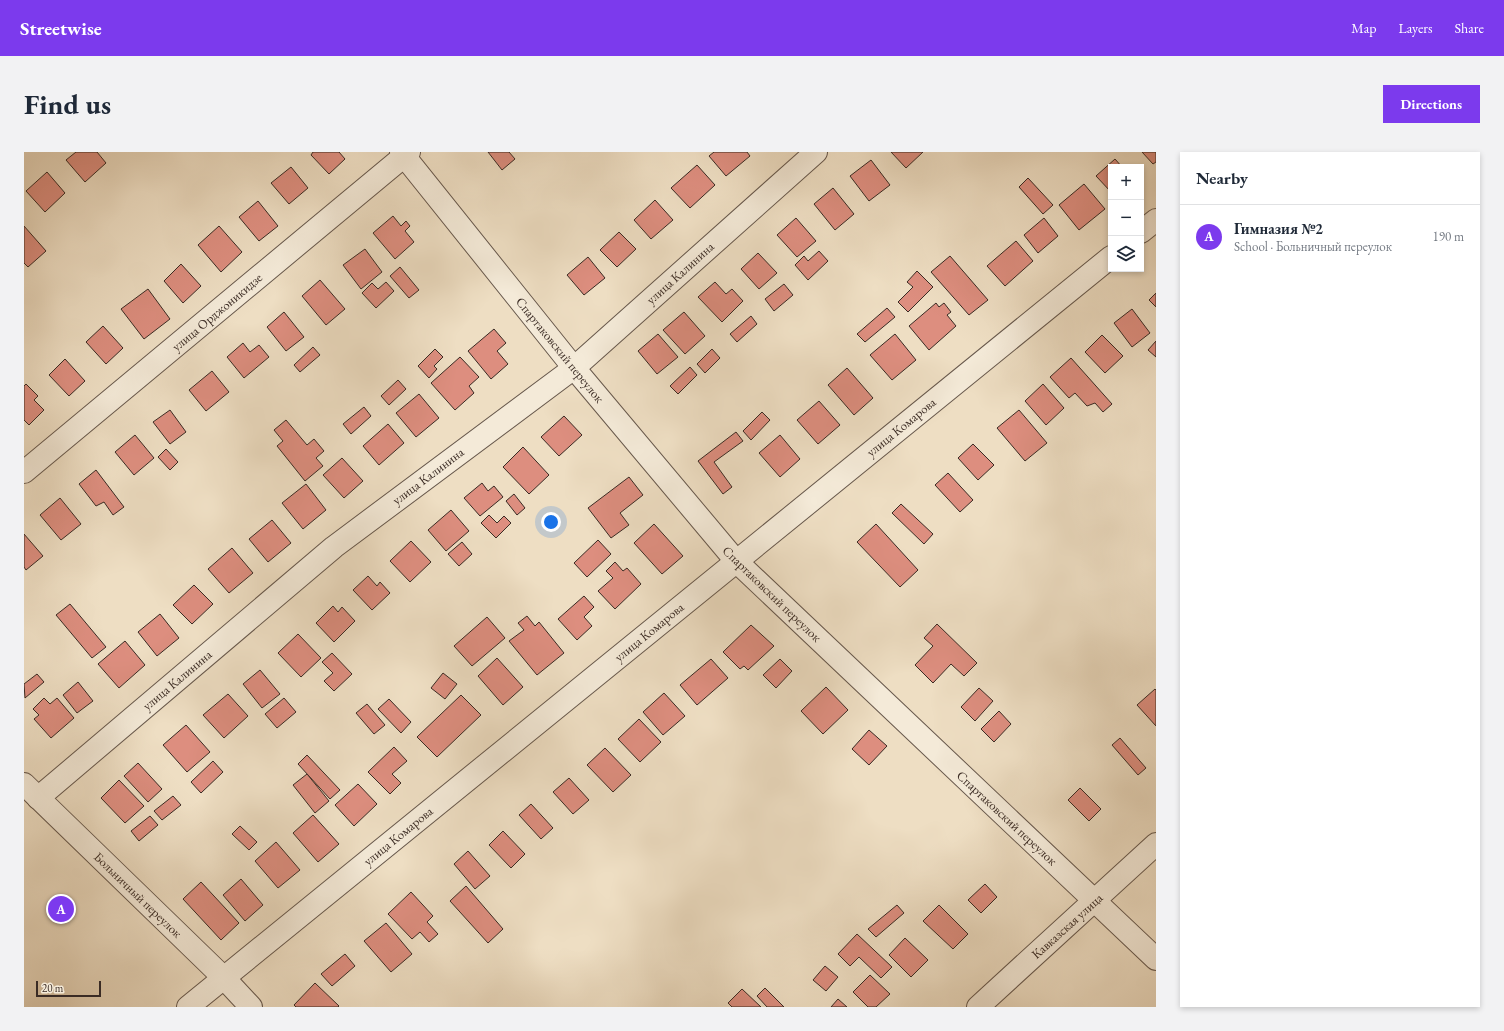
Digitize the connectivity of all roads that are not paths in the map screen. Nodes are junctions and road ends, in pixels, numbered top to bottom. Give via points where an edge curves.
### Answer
1 (816, 152) edge
2 (405, 153) edge
3 (1156, 220) edge
4 (1144, 230) edge
5 (1108, 259) edge
6 (574, 368) junction
7 (24, 472) edge
8 (736, 561) junction
9 (31, 791) edge
10 (1156, 844) edge
11 (1095, 901) junction
12 (1156, 959) edge
13 (224, 978) junction
14 (188, 1007) edge
15 (251, 1007) edge
16 (978, 1007) edge

1 - 6 street, улица Калинина
2 - 6 street, Спартаковский переулок
2 - 7 street, улица Орджоникидзе
3 - 4 street
5 - 8 street, улица Комарова
6 - 8 street, Спартаковский переулок
6 - 9 street, улица Калинина via 334,547
8 - 11 street, Спартаковский переулок
8 - 13 street, улица Комарова
9 - 13 street, Больничный переулок
10 - 11 street, Кавказская улица
11 - 12 street, Спартаковский переулок
11 - 16 street, Кавказская улица
13 - 14 street, улица Комарова
13 - 15 street, Больничный переулок

